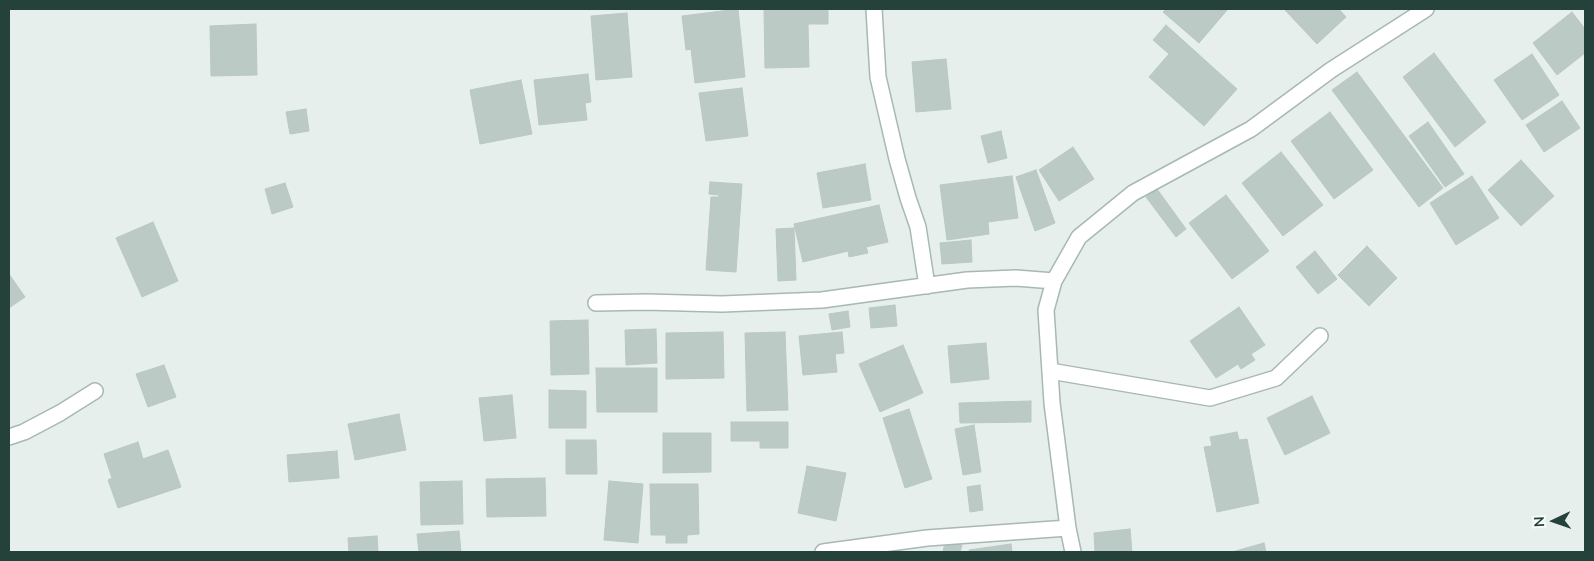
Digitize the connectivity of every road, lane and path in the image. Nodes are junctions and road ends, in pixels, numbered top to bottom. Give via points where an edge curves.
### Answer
1 (874, 9) edge
2 (1426, 9) edge
3 (1054, 281) junction
4 (926, 286) junction
5 (596, 303) dead end
6 (1320, 336) dead end
7 (1050, 371) junction
8 (95, 390) dead end
9 (9, 437) edge
10 (1068, 528) junction
11 (823, 552) edge
12 (1074, 552) edge

1 - 4 street via 878,78 897,159 918,227
2 - 3 street via 1331,70 1251,129 1133,193 1079,237
3 - 4 street via 1016,278
3 - 7 street via 1046,310
4 - 5 street via 822,300 722,304
6 - 7 street via 1276,378 1210,398
7 - 10 street
8 - 9 street via 60,413
10 - 11 street via 927,538
10 - 12 street

